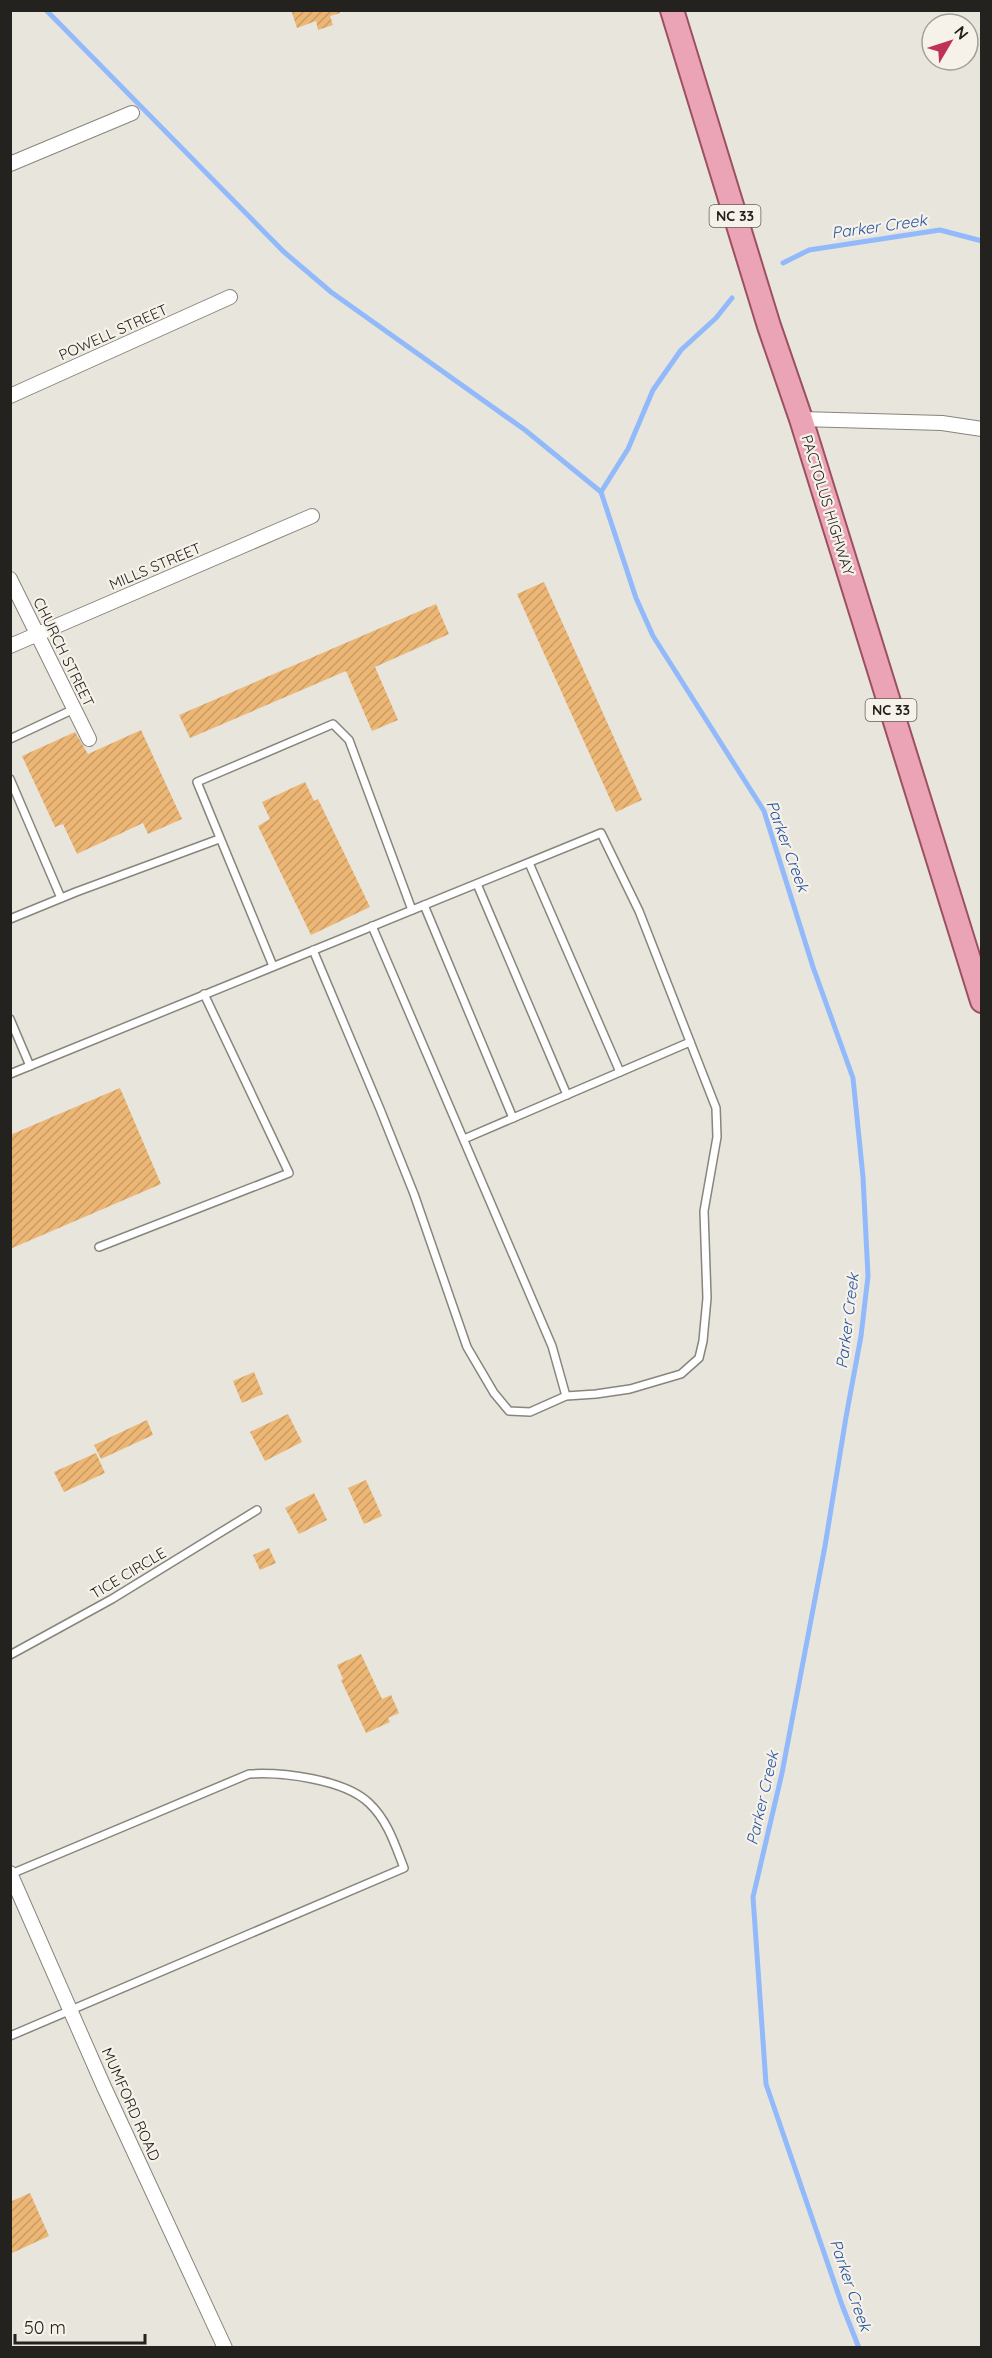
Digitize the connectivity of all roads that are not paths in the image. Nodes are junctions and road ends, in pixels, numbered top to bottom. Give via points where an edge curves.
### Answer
1 (672, 10) edge
2 (132, 113) dead end
3 (10, 164) edge
4 (230, 297) dead end
5 (10, 396) edge
6 (801, 419) junction
7 (981, 429) edge
8 (312, 516) dead end
9 (10, 579) edge
10 (37, 635) junction
11 (10, 646) edge
12 (74, 709) junction
13 (10, 739) edge
14 (89, 739) dead end
15 (10, 779) edge
16 (219, 839) junction
17 (529, 862) junction
18 (477, 884) junction
19 (61, 898) junction
20 (424, 905) junction
21 (411, 910) junction
22 (10, 919) edge
23 (372, 926) junction
24 (313, 950) junction
25 (273, 966) junction
26 (204, 994) junction
27 (981, 1001) edge
28 (10, 1019) edge
29 (690, 1042) junction
30 (30, 1066) junction
31 (620, 1072) junction
32 (10, 1074) edge
33 (567, 1095) junction
34 (513, 1118) junction
35 (464, 1139) junction
36 (99, 1246) dead end
37 (566, 1395) junction
38 (257, 1510) dead end
39 (10, 1655) edge
40 (11, 1874) edge
41 (72, 2011) junction
42 (10, 2036) edge
43 (225, 2348) edge

1 - 6 main road, PACTOLUS HIGHWAY / NC 33
2 - 3 street
4 - 5 street, POWELL STREET
6 - 7 street via 942,423
6 - 27 main road, PACTOLUS HIGHWAY / NC 33
8 - 10 street, MILLS STREET
9 - 10 street, CHURCH STREET
10 - 11 street, MILLS STREET
10 - 12 street, CHURCH STREET
12 - 13 lane
12 - 14 street, CHURCH STREET
15 - 19 lane
16 - 19 lane
16 - 21 lane via 197,782 333,724 349,740
16 - 25 lane
17 - 18 lane
17 - 29 lane via 601,833 639,911
17 - 31 lane
18 - 20 lane
18 - 33 lane
19 - 22 lane
20 - 21 lane
20 - 34 lane
21 - 23 lane
23 - 24 lane
23 - 35 lane
24 - 25 lane
24 - 37 lane via 414,1194 467,1347 509,1411 530,1412
25 - 26 lane
26 - 30 lane
26 - 36 lane via 289,1173
28 - 30 lane
29 - 31 lane
29 - 37 lane via 716,1108 717,1137 704,1211 707,1298 699,1358 681,1374 630,1389
30 - 32 lane
31 - 33 lane
33 - 34 lane
34 - 35 lane
35 - 37 lane via 552,1346
38 - 39 lane, TICE CIRCLE via 112,1599
40 - 41 street, MUMFORD ROAD
40 - 41 lane via 249,1774 271,1773 332,1784 368,1802 393,1838 404,1868
41 - 42 lane
41 - 43 street, MUMFORD ROAD

